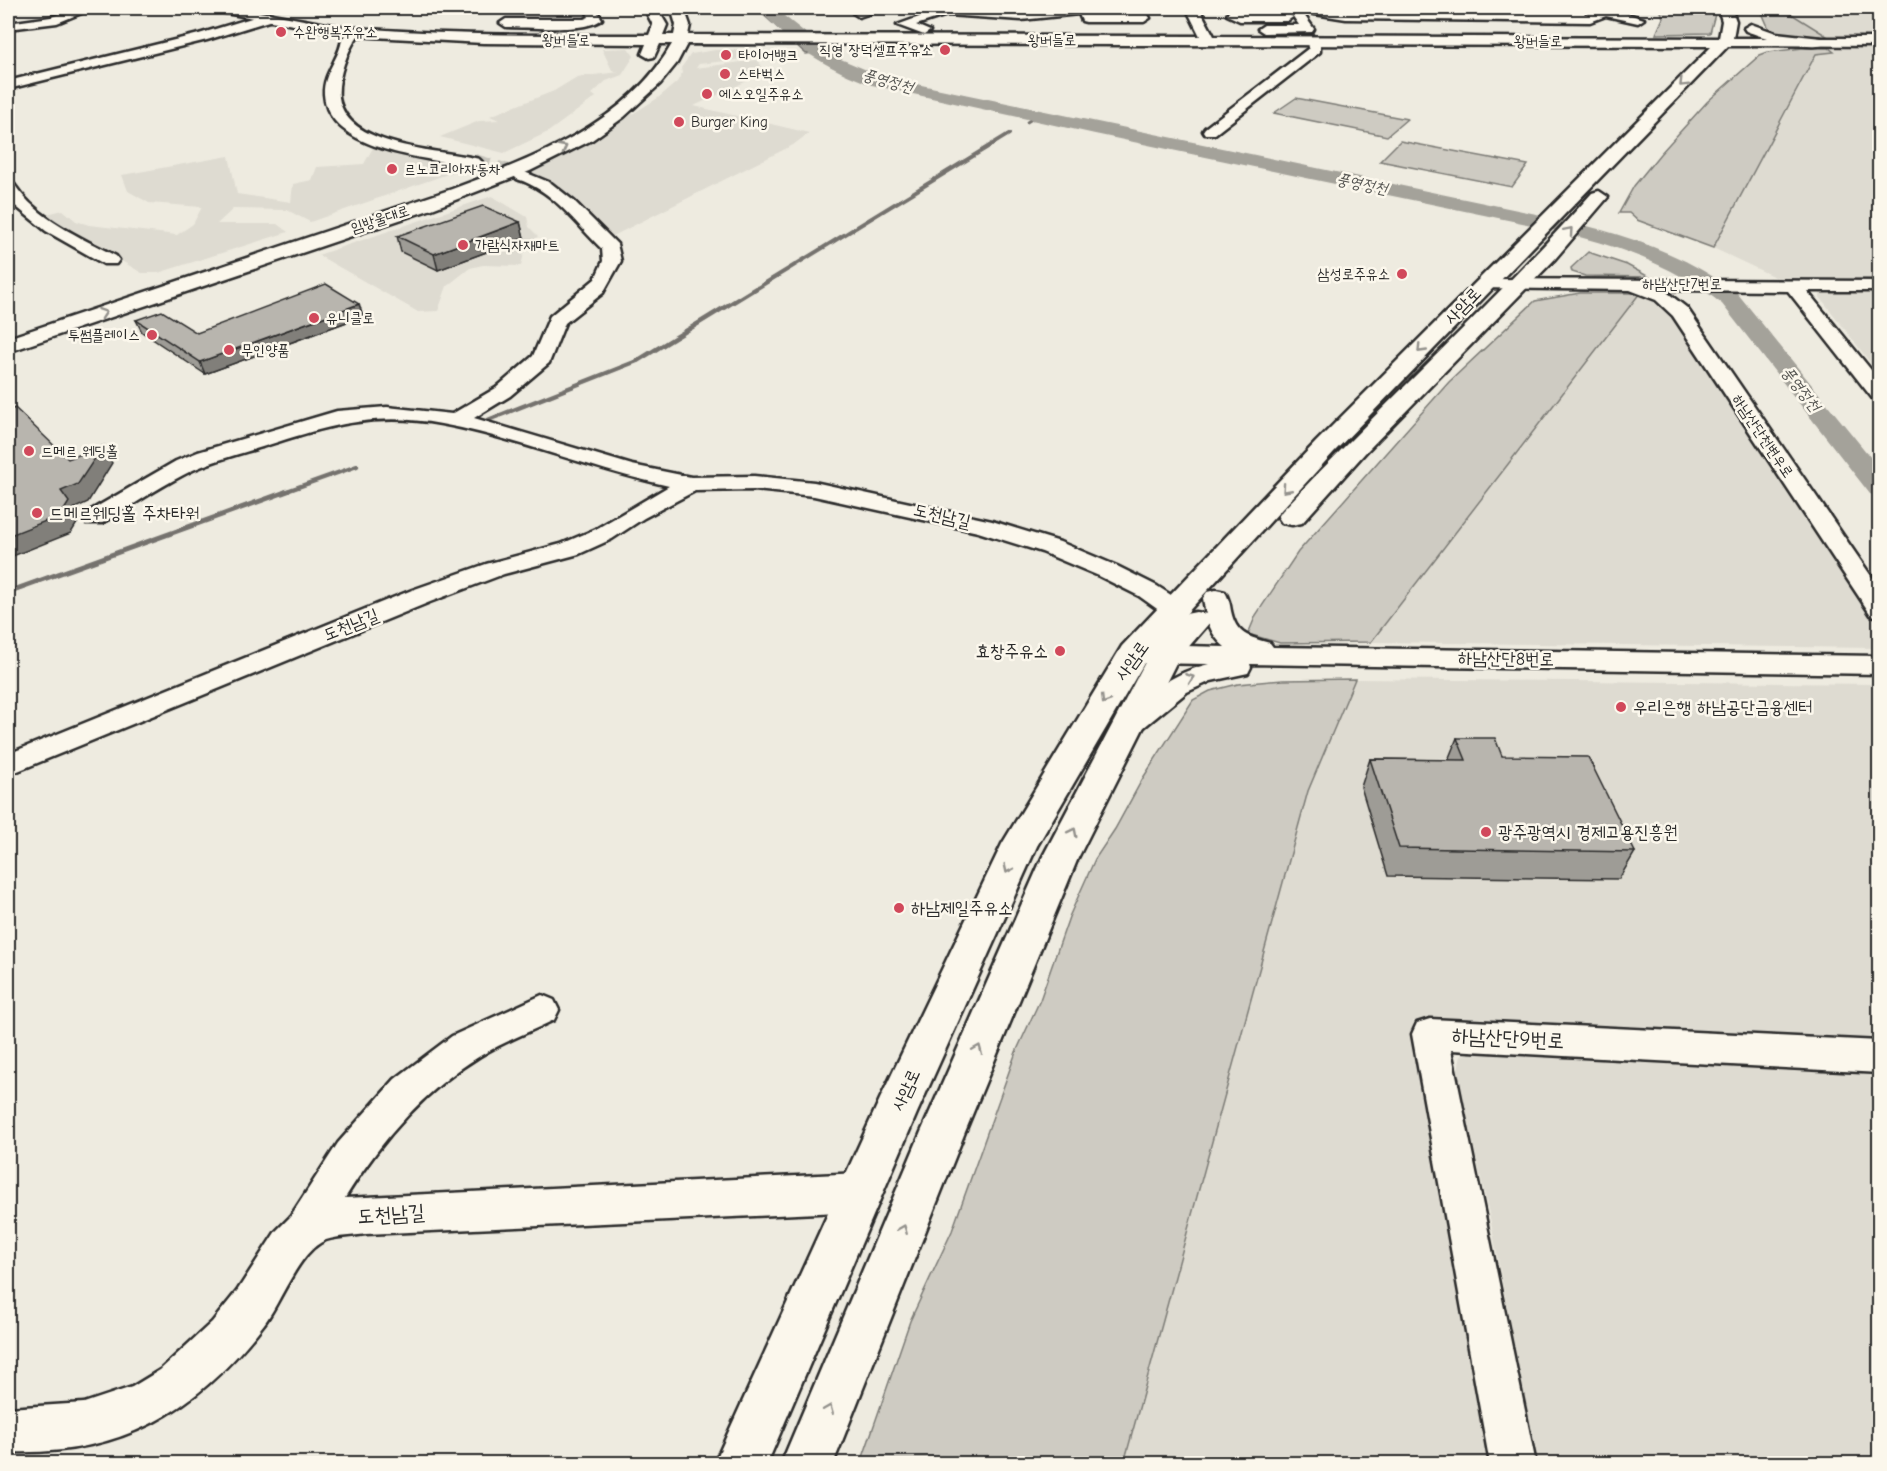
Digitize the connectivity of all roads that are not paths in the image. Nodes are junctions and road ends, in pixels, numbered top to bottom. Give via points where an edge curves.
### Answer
1 (37, 8) edge
2 (88, 8) edge
3 (220, 8) edge
4 (590, 8) edge
5 (651, 8) edge
6 (678, 8) edge
7 (880, 8) edge
8 (931, 8) edge
9 (1193, 8) edge
10 (1584, 8) edge
11 (1725, 8) edge
12 (1066, 9) edge
13 (913, 10) dead end
14 (1610, 10) edge
15 (526, 11) dead end
16 (899, 11) dead end
17 (1298, 11) edge
18 (945, 12) junction
19 (1234, 12) dead end
20 (859, 13) dead end
21 (1085, 13) dead end
22 (1479, 16) junction
23 (1573, 16) junction
24 (268, 17) junction
25 (1375, 17) edge
26 (1638, 19) dead end
27 (506, 23) junction
28 (1262, 23) junction
29 (8, 24) edge
30 (1395, 26) dead end
31 (1527, 29) dead end
32 (924, 31) dead end
33 (355, 32) junction
34 (483, 39) junction
35 (1209, 40) junction
36 (1314, 40) junction
37 (1745, 40) junction
38 (656, 41) junction
39 (682, 41) junction
40 (1609, 41) junction
41 (1724, 42) junction
42 (1821, 42) junction
43 (1880, 42) edge
44 (1706, 61) junction
45 (8, 85) edge
46 (1210, 131) dead end
47 (474, 162) tunnel mouth
48 (522, 176) tunnel mouth
49 (1614, 182) dead end
50 (8, 187) edge
51 (1535, 252) junction
52 (110, 260) dead end
53 (1501, 284) junction
54 (1630, 284) junction
55 (1793, 285) junction
56 (1880, 286) edge
57 (8, 329) edge
58 (8, 345) edge
59 (1880, 395) edge
60 (456, 420) junction
61 (691, 484) junction
62 (94, 518) dead end
63 (1216, 598) junction
64 (1880, 609) edge
65 (1176, 610) junction
66 (1149, 654) junction
67 (1323, 656) junction
68 (1880, 665) edge
69 (1128, 726) junction
70 (8, 765) edge
71 (542, 1010) dead end
72 (1880, 1057) edge
73 (860, 1191) junction
74 (304, 1231) junction
75 (8, 1430) edge
76 (740, 1464) edge
77 (807, 1464) edge
78 (1513, 1464) edge

1 - 29 street
2 - 29 street via 53,20
3 - 24 main road, 왕버들로
4 - 27 street via 596,19 585,23
5 - 38 main road via 660,25
6 - 39 main road via 685,23
7 - 20 street
8 - 18 street
9 - 35 main road
10 - 23 street
11 - 41 main road via 1730,30
12 - 18 street via 1034,15
12 - 21 street
13 - 16 street via 920,12 910,15
14 - 23 street via 1590,18
14 - 26 street
15 - 27 street
17 - 25 street
17 - 28 street via 1257,12
17 - 28 street via 1308,29
18 - 32 street via 897,26
19 - 28 street via 1233,15
22 - 23 street
22 - 25 street
22 - 31 street via 1492,29
24 - 33 main road, 왕버들로
24 - 45 street
25 - 30 street
27 - 34 street
33 - 34 main road, 왕버들로
33 - 47 street via 348,38 349,46 335,68 332,105 340,117 366,138
34 - 38 main road, 왕버들로
35 - 36 main road, 왕버들로
35 - 39 main road, 왕버들로
36 - 40 main road, 왕버들로
36 - 46 street via 1316,49
37 - 41 main road, 왕버들로
37 - 42 main road via 1774,37
37 - 42 street via 1769,47
38 - 39 main road, 왕버들로
38 - 57 main road, 임방울대로 via 639,70 618,92 519,155 453,181
58 -> 39 main road, 임방울대로 via 515,170 586,135 618,113 655,81
40 - 41 main road, 왕버들로
40 - 44 main road via 1692,48 1702,52
41 - 44 main road, 사암로
42 - 43 street
44 -> 51 main road, 사암로 via 1565,201
48 - 60 street via 534,177 549,188 611,248 612,261 597,289 557,320 542,359 503,392
51 -> 49 main road, 사암로
50 - 52 street via 16,202 57,231
51 - 53 main road, 사암로
53 - 54 street, 하남산단7번로
53 - 63 main road, 사암로
53 -> 65 main road, 사암로 via 1325,447
54 - 55 street, 하남산단7번로
54 - 64 street, 하남산단천변우로 via 1662,296 1680,312
55 - 56 street, 하남산단7번로
55 - 59 street
60 - 61 street, 도천남길 via 628,471
60 - 62 street, 도천남길 via 387,413 337,417 206,457
61 - 65 street, 도천남길 via 754,483 814,489 984,526 1098,566
61 - 70 street, 도천남길 via 570,549 430,592
63 - 66 main road, 사암로
63 - 67 street via 1223,630 1236,642
65 - 66 main road, 사암로
66 - 67 street, 하남산단8번로
66 - 69 main road, 사암로
66 -> 73 main road, 사암로 via 1020,844
67 - 68 street, 하남산단8번로
69 -> 67 street via 1177,683 1194,675
77 -> 69 main road, 사암로 via 1060,858
71 - 74 street via 456,1053 407,1092 336,1173
72 - 78 street, 하남산단9번로 via 1430,1034
73 - 74 street, 도천남길 via 366,1215 326,1221
73 - 76 main road, 사암로
74 - 75 street via 223,1343 190,1374 152,1401 115,1419 42,1431

